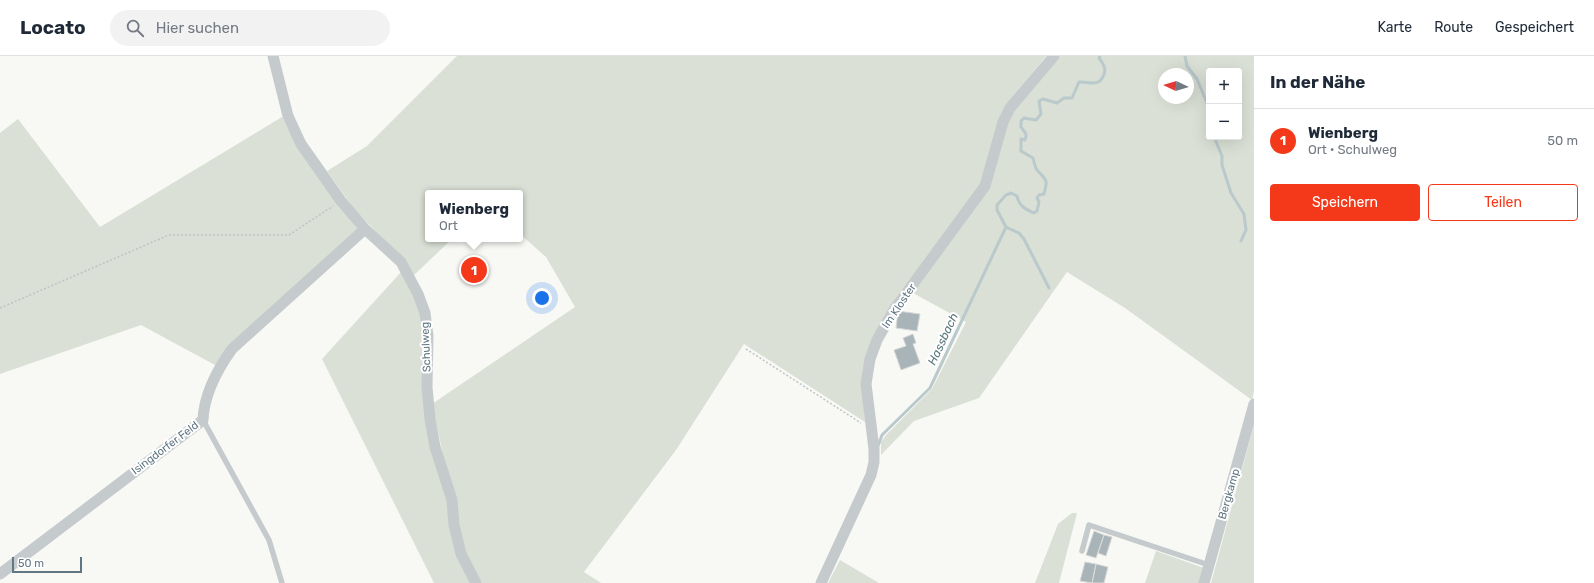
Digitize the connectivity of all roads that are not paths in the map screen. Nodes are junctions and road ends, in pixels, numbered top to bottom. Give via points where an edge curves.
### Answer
1 (273, 56) edge
2 (1054, 56) edge
3 (365, 230) junction
4 (1254, 404) edge
5 (202, 420) junction
6 (1082, 551) dead end
7 (1209, 565) junction
8 (0, 574) edge
9 (282, 583) edge
10 (476, 583) edge
11 (821, 583) edge
12 (1204, 583) edge

1 - 3 street, Schulweg via 288,116 298,137 341,201
2 - 11 street, Im Kloster via 1010,108 1003,122 985,186 894,310 877,340 870,359 866,384 874,462 871,475
3 - 5 street, Isingdorfer Feld via 232,349 212,384 203,406
3 - 10 street, Schulweg via 402,262 424,313 428,336 427,387 433,433 452,500 454,525 461,554
4 - 7 street, Bergkamp
5 - 8 street, Isingdorfer Feld
5 - 9 lane via 269,540
6 - 7 lane via 1089,525
7 - 12 street, Bergkamp

